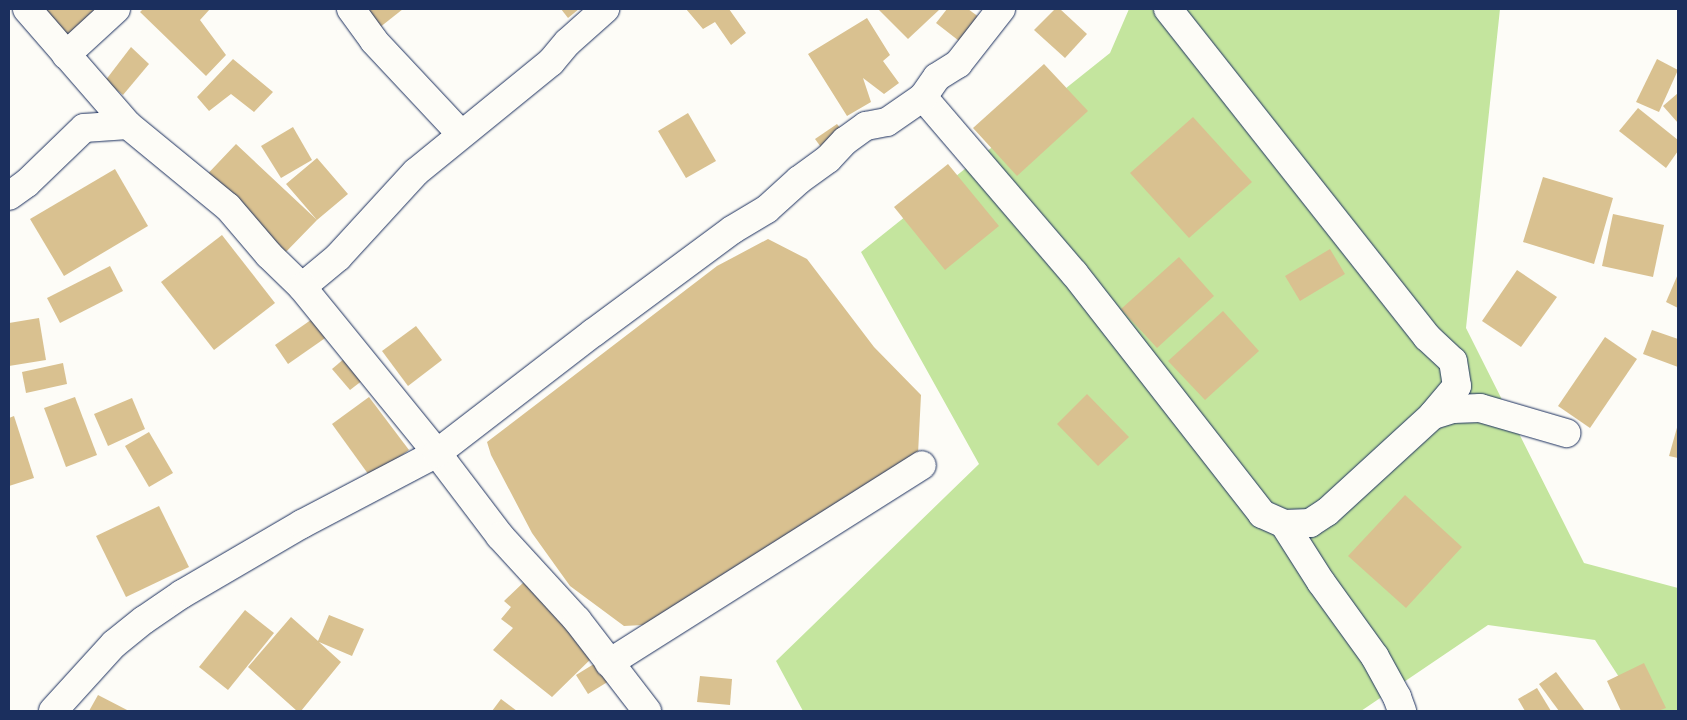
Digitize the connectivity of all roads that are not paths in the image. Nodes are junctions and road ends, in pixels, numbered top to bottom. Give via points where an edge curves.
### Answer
1 (27, 9) edge
2 (116, 9) edge
3 (351, 9) edge
4 (605, 9) edge
5 (1168, 9) edge
6 (994, 11) edge
7 (66, 55) junction
8 (923, 97) junction
9 (128, 125) junction
10 (461, 134) junction
11 (9, 196) edge
12 (302, 288) junction
13 (1433, 415) junction
14 (1566, 433) dead end
15 (437, 453) junction
16 (922, 465) dead end
17 (1284, 524) junction
18 (609, 663) junction
19 (53, 711) edge
20 (646, 711) edge
21 (1402, 711) edge

1 - 7 street
2 - 7 street
3 - 10 street via 374,41
4 - 10 street via 551,62
5 - 13 street via 1427,337 1453,362 1457,386
6 - 8 street via 958,64 937,77
7 - 9 street
8 - 15 street via 887,122 866,126 845,140 828,159 767,209 732,230
8 - 17 street via 1074,273 1262,514
9 - 11 street via 84,128 27,184
9 - 12 street via 228,207
10 - 12 street via 416,172 338,258
12 - 15 street
13 - 14 street via 1453,409 1480,408
13 - 17 street via 1327,512 1310,522
15 - 18 street via 500,536 577,620
15 - 19 street via 324,512 182,594 114,644
16 - 18 street
17 - 21 street via 1375,657
18 - 20 street

